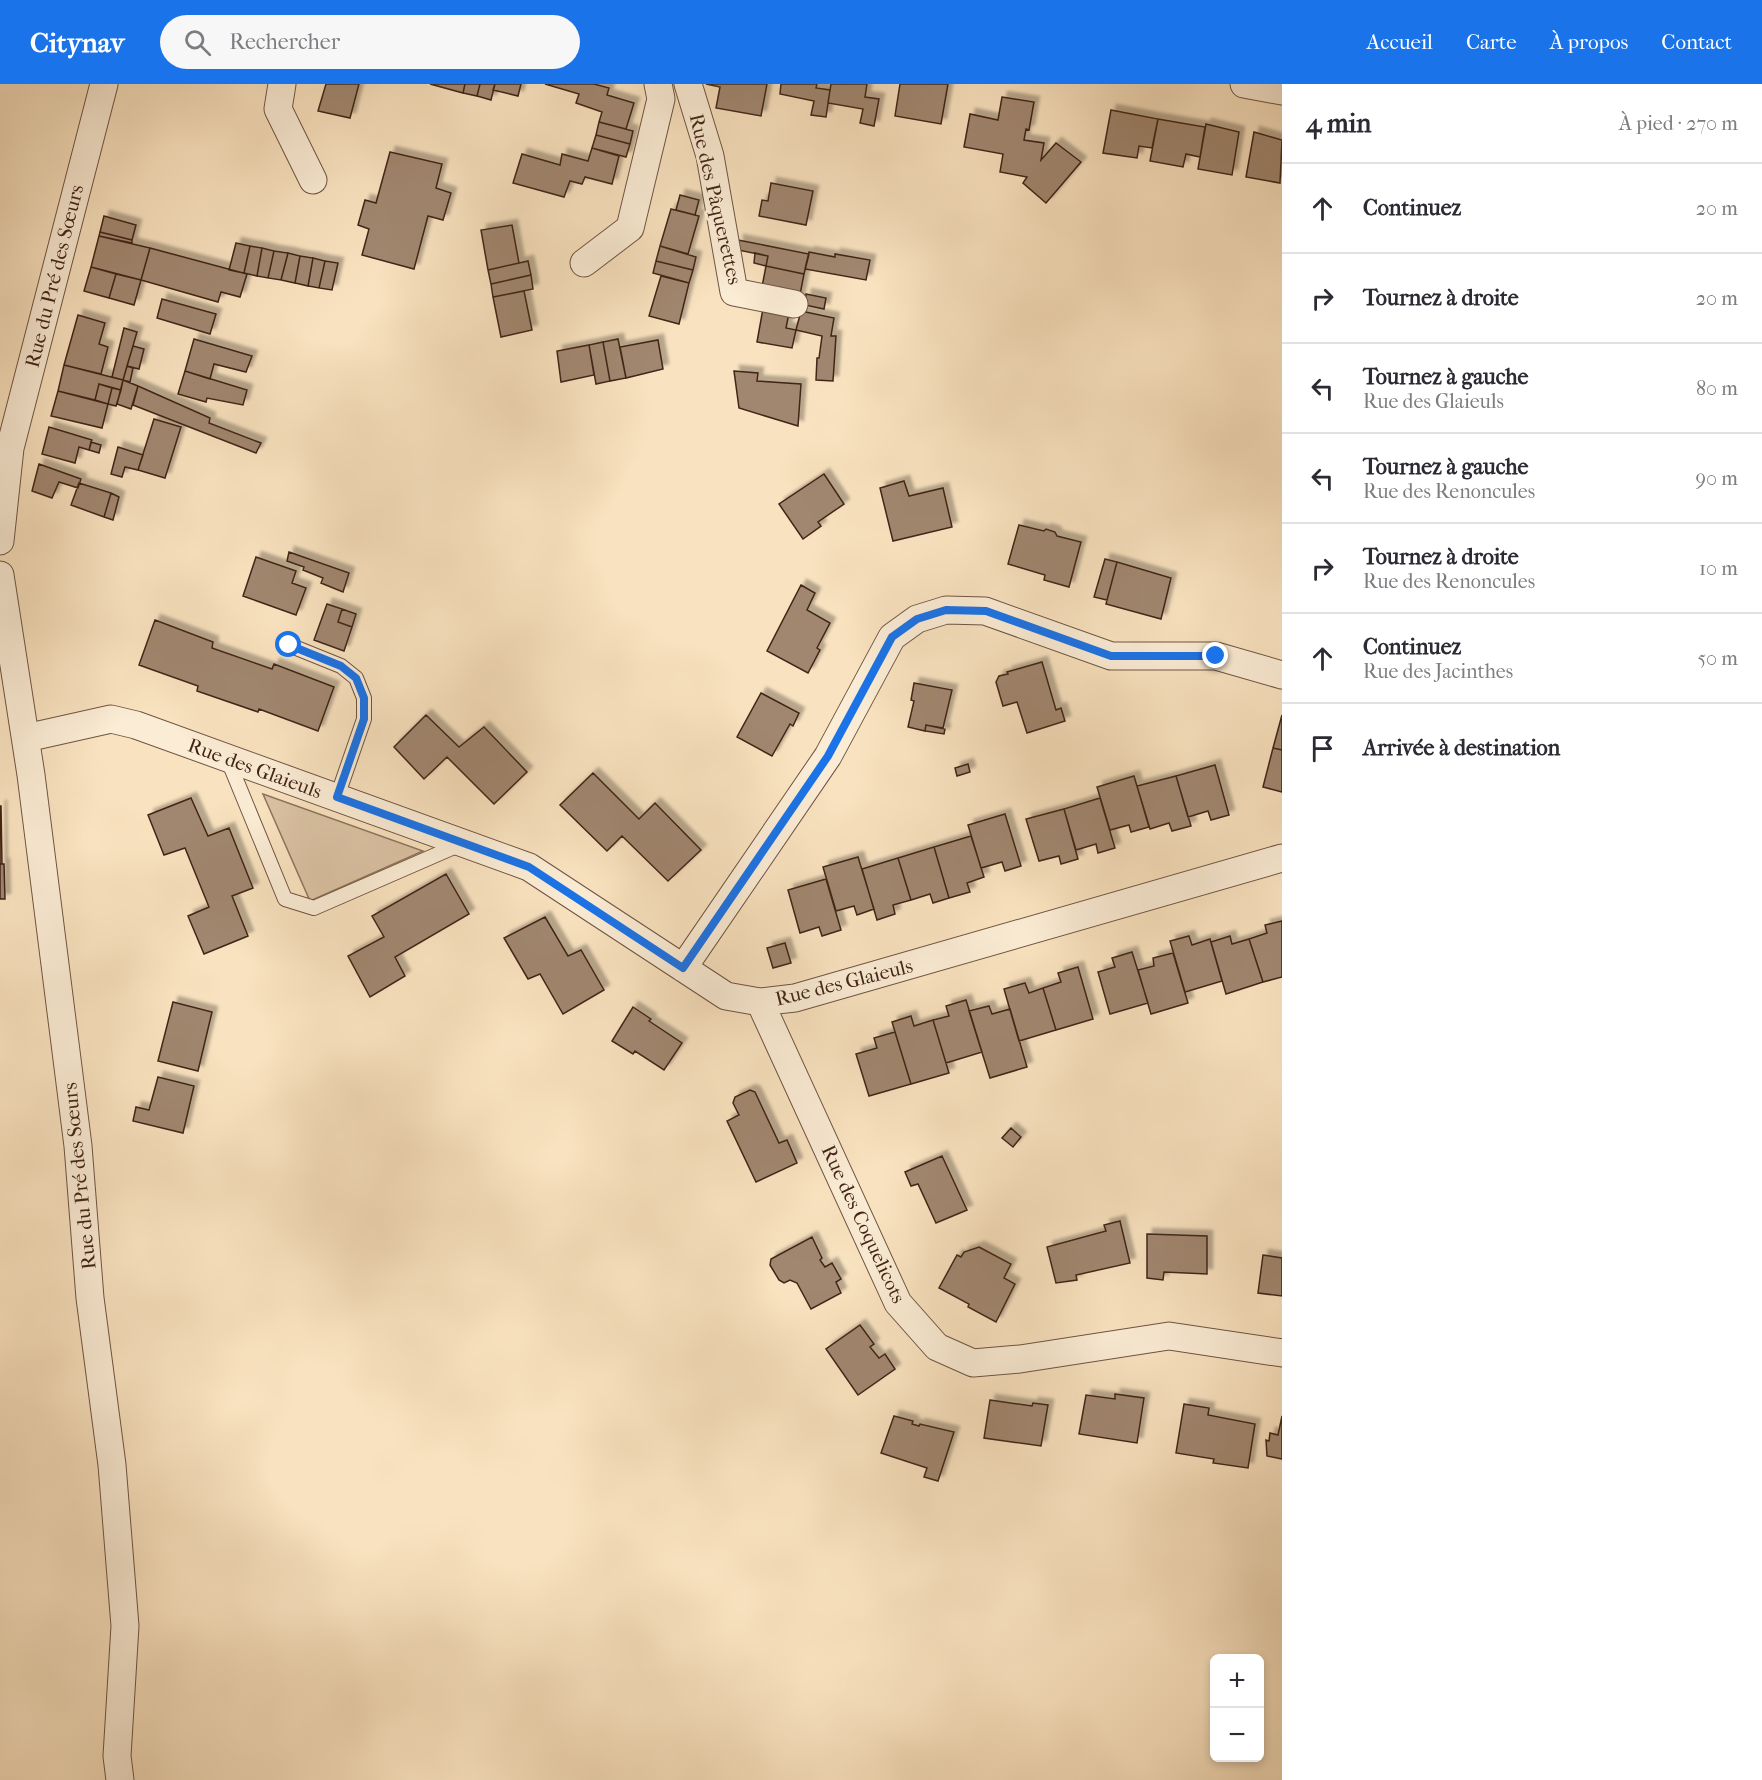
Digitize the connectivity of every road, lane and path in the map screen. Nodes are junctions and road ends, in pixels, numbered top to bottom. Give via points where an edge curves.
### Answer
1 (104, 84) edge
2 (282, 84) edge
3 (658, 84) edge
4 (688, 84) edge
5 (1244, 84) edge
6 (1282, 90) edge
7 (313, 180) dead end
8 (584, 263) dead end
9 (794, 304) dead end
10 (0, 541) edge
11 (0, 575) edge
12 (289, 645) dead end
13 (1282, 675) edge
14 (26, 738) junction
15 (227, 758) junction
16 (337, 797) junction
17 (463, 843) junction
18 (1282, 858) edge
19 (683, 968) junction
20 (760, 1002) junction
21 (1282, 1353) edge
22 (120, 1780) edge

1 - 10 street, Rue du Pré des Sœurs via 10,448
2 - 7 street via 278,109
3 - 8 street via 661,99 630,228
4 - 9 street, Rue des Pâquerettes via 710,156 734,292
5 - 6 street
11 - 14 street, Rue du Pré des Sœurs
12 - 16 lane via 341,666 356,678 364,698 364,719
13 - 19 street via 1216,656 1111,656 986,611 946,610 917,619 892,637 828,756
14 - 15 street, Rue des Glaieuls via 111,719
14 - 22 street, Rue du Pré des Sœurs via 78,1146 90,1298 112,1465 125,1626 117,1756
15 - 16 street, Rue des Glaieuls
15 - 17 lane via 285,898 314,908
16 - 17 street, Rue des Glaieuls
17 - 19 street, Rue des Glaieuls via 529,867
18 - 20 street, Rue des Glaieuls via 795,998
19 - 20 street, Rue des Glaieuls via 726,996
20 - 21 street, Rue des Coquelicots via 898,1303 937,1347 973,1363 1169,1336

